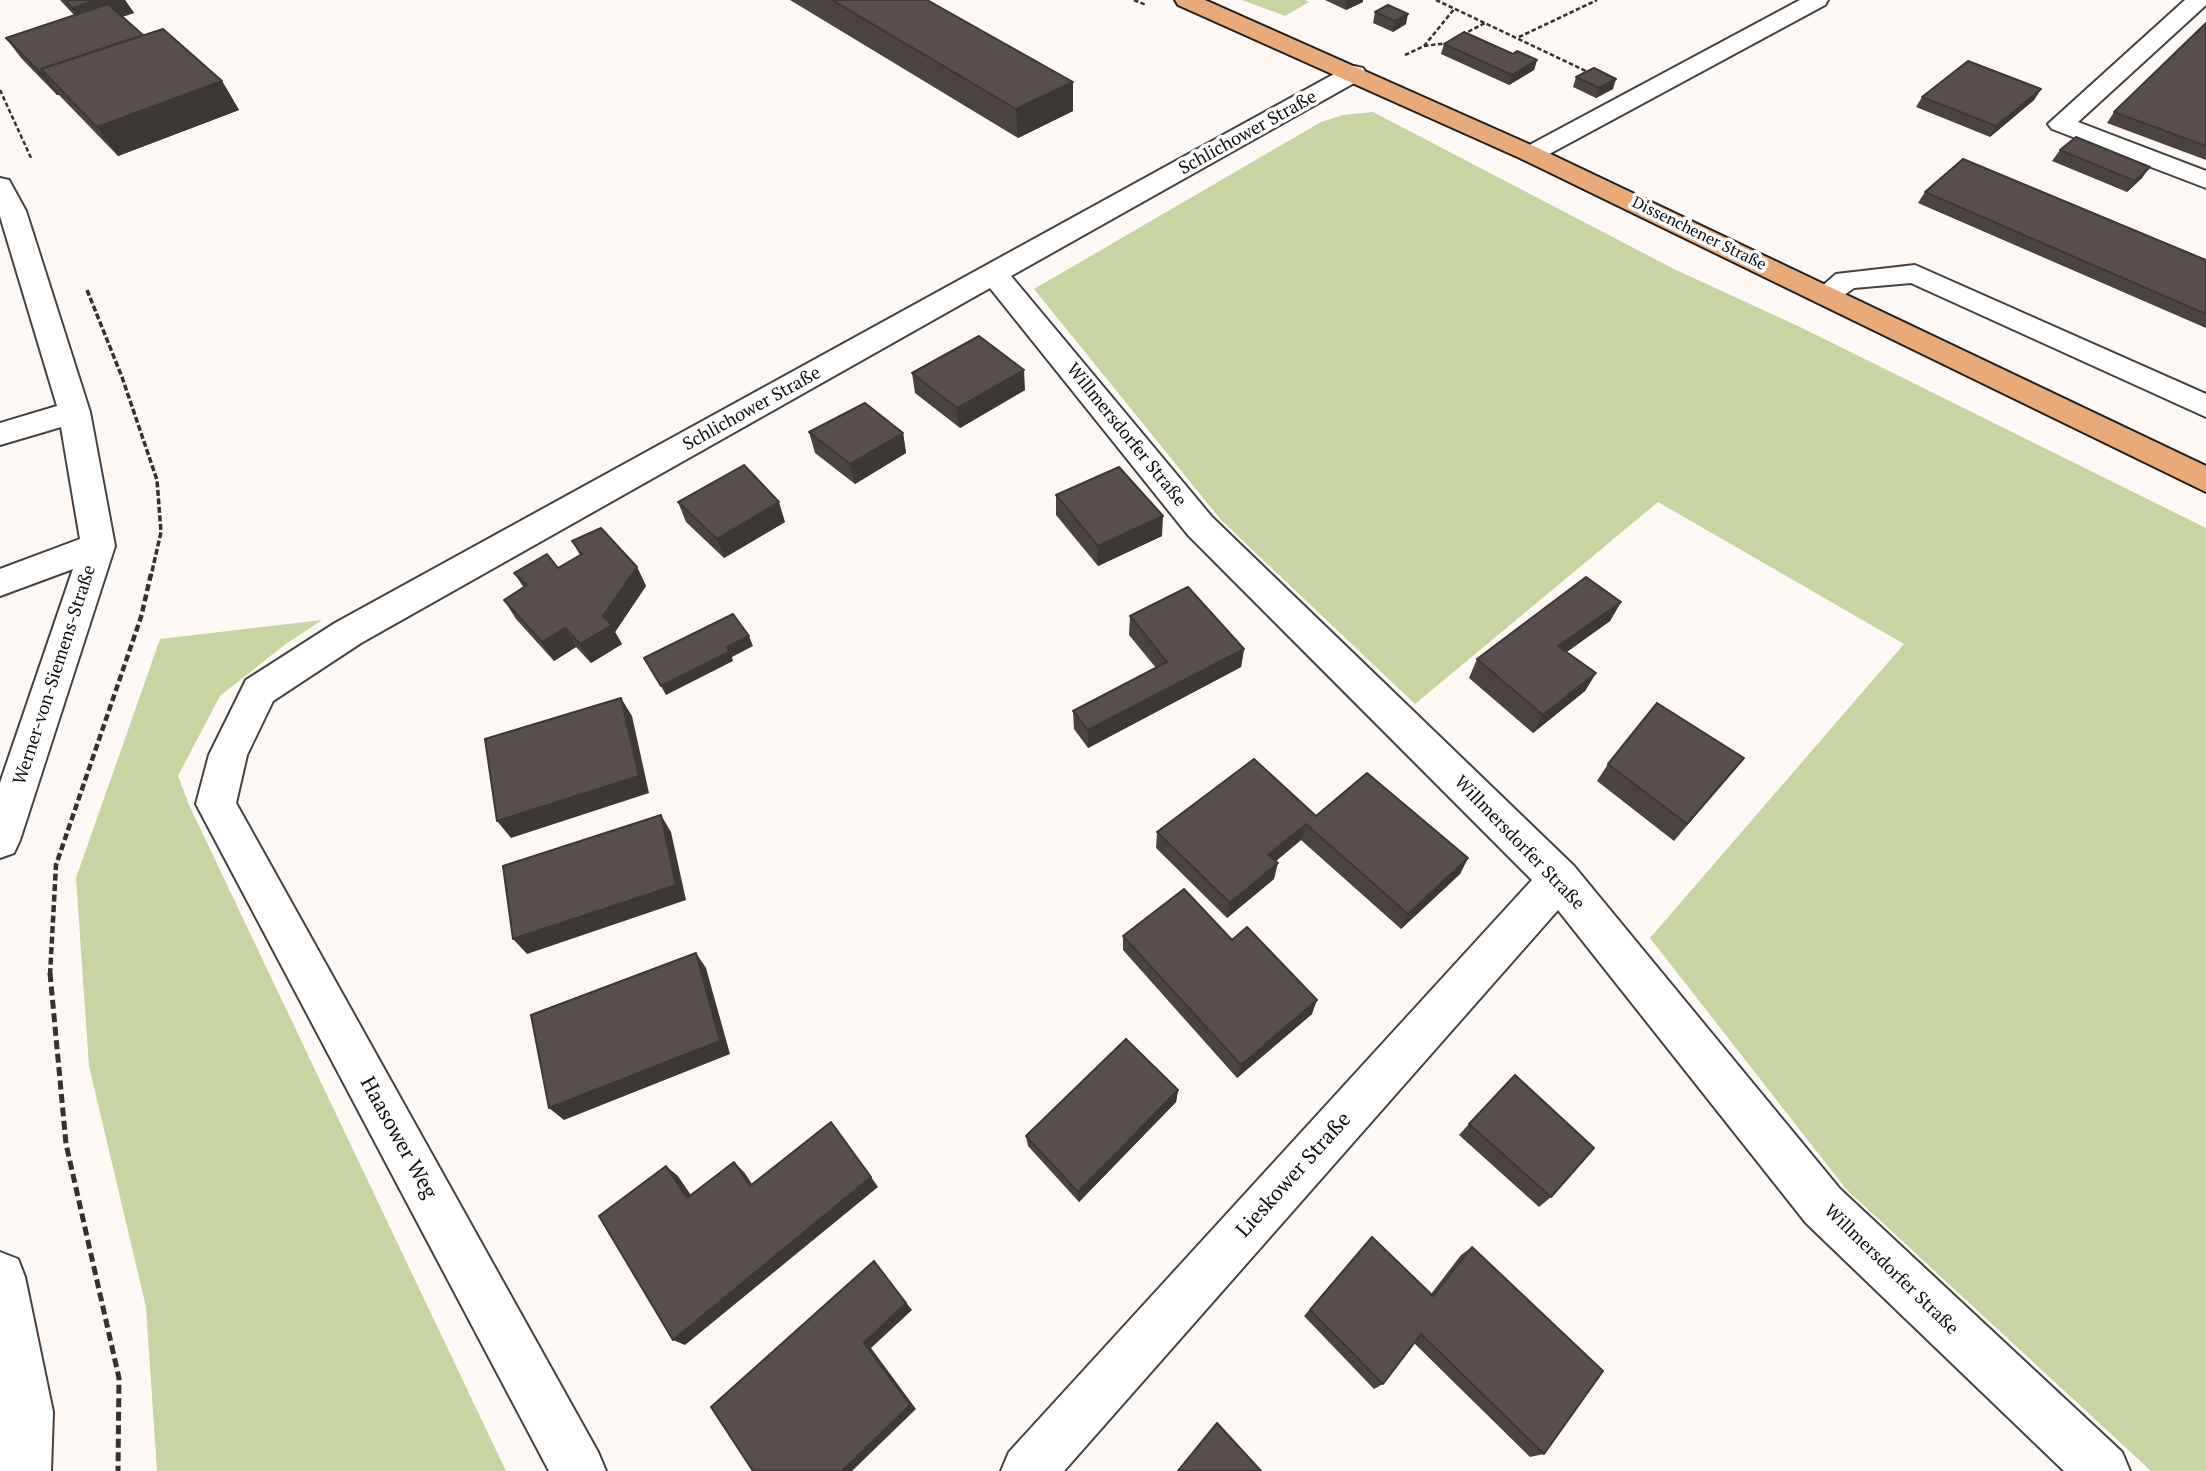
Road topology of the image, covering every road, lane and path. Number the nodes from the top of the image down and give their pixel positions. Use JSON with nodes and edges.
{"nodes":[{"id":1,"x":1186,"y":0,"type":"edge"},
{"id":2,"x":1436,"y":0,"type":"edge"},
{"id":3,"x":1597,"y":0,"type":"edge"},
{"id":4,"x":1817,"y":0,"type":"edge"},
{"id":5,"x":2198,"y":0,"type":"edge"},
{"id":6,"x":1454,"y":8,"type":"junction"},
{"id":7,"x":1486,"y":22,"type":"junction"},
{"id":8,"x":1518,"y":37,"type":"junction"},
{"id":9,"x":1423,"y":46,"type":"junction"},
{"id":10,"x":1399,"y":59,"type":"dead end"},
{"id":11,"x":1354,"y":73,"type":"junction"},
{"id":12,"x":0,"y":90,"type":"edge"},
{"id":13,"x":1638,"y":97,"type":"junction"},
{"id":14,"x":1531,"y":154,"type":"junction"},
{"id":15,"x":35,"y":166,"type":"dead end"},
{"id":16,"x":2206,"y":180,"type":"edge"},
{"id":17,"x":0,"y":186,"type":"edge"},
{"id":18,"x":993,"y":274,"type":"junction"},
{"id":19,"x":85,"y":284,"type":"dead end"},
{"id":20,"x":1826,"y":295,"type":"junction"},
{"id":21,"x":2206,"y":406,"type":"edge"},
{"id":22,"x":74,"y":412,"type":"junction"},
{"id":23,"x":0,"y":434,"type":"edge"},
{"id":24,"x":2206,"y":480,"type":"edge"},
{"id":25,"x":98,"y":547,"type":"junction"},
{"id":26,"x":0,"y":583,"type":"edge"},
{"id":27,"x":216,"y":804,"type":"joint"},
{"id":28,"x":0,"y":840,"type":"edge"},
{"id":29,"x":1559,"y":879,"type":"junction"},
{"id":30,"x":0,"y":1277,"type":"edge"},
{"id":31,"x":24,"y":1471,"type":"edge"},
{"id":32,"x":118,"y":1471,"type":"edge"},
{"id":33,"x":579,"y":1471,"type":"edge"},
{"id":34,"x":1028,"y":1471,"type":"edge"},
{"id":35,"x":2103,"y":1471,"type":"edge"}],
"edges":[{"from":1,"to":11,"type":"main road","name":"Dissenchener Straße"},
{"from":2,"to":6,"type":"path"},
{"from":3,"to":8,"type":"path"},
{"from":4,"to":13,"type":"street"},
{"from":5,"to":16,"type":"street"},
{"from":6,"to":7,"type":"path"},
{"from":6,"to":9,"type":"path"},
{"from":7,"to":8,"type":"path"},
{"from":7,"to":9,"type":"path"},
{"from":8,"to":13,"type":"path"},
{"from":9,"to":10,"type":"path"},
{"from":11,"to":14,"type":"main road","name":"Dissenchener Straße"},
{"from":11,"to":18,"type":"street","name":"Schlichower Straße"},
{"from":12,"to":15,"type":"path"},
{"from":13,"to":14,"type":"street"},
{"from":14,"to":20,"type":"main road","name":"Dissenchener Straße"},
{"from":17,"to":22,"type":"street","name":"Werner-von-Siemens-Straße"},
{"from":18,"to":27,"type":"street","name":"Schlichower Straße"},
{"from":18,"to":29,"type":"street","name":"Willmersdorfer Straße"},
{"from":19,"to":32,"type":"path"},
{"from":20,"to":21,"type":"street"},
{"from":20,"to":24,"type":"main road","name":"Dissenchener Straße"},
{"from":22,"to":23,"type":"street"},
{"from":22,"to":25,"type":"street","name":"Werner-von-Siemens-Straße"},
{"from":25,"to":26,"type":"street"},
{"from":25,"to":28,"type":"street","name":"Werner-von-Siemens-Straße"},
{"from":27,"to":33,"type":"street","name":"Haasower Weg"},
{"from":29,"to":34,"type":"street","name":"Lieskower Straße"},
{"from":29,"to":35,"type":"street","name":"Willmersdorfer Straße"},
{"from":30,"to":31,"type":"street"}]}
